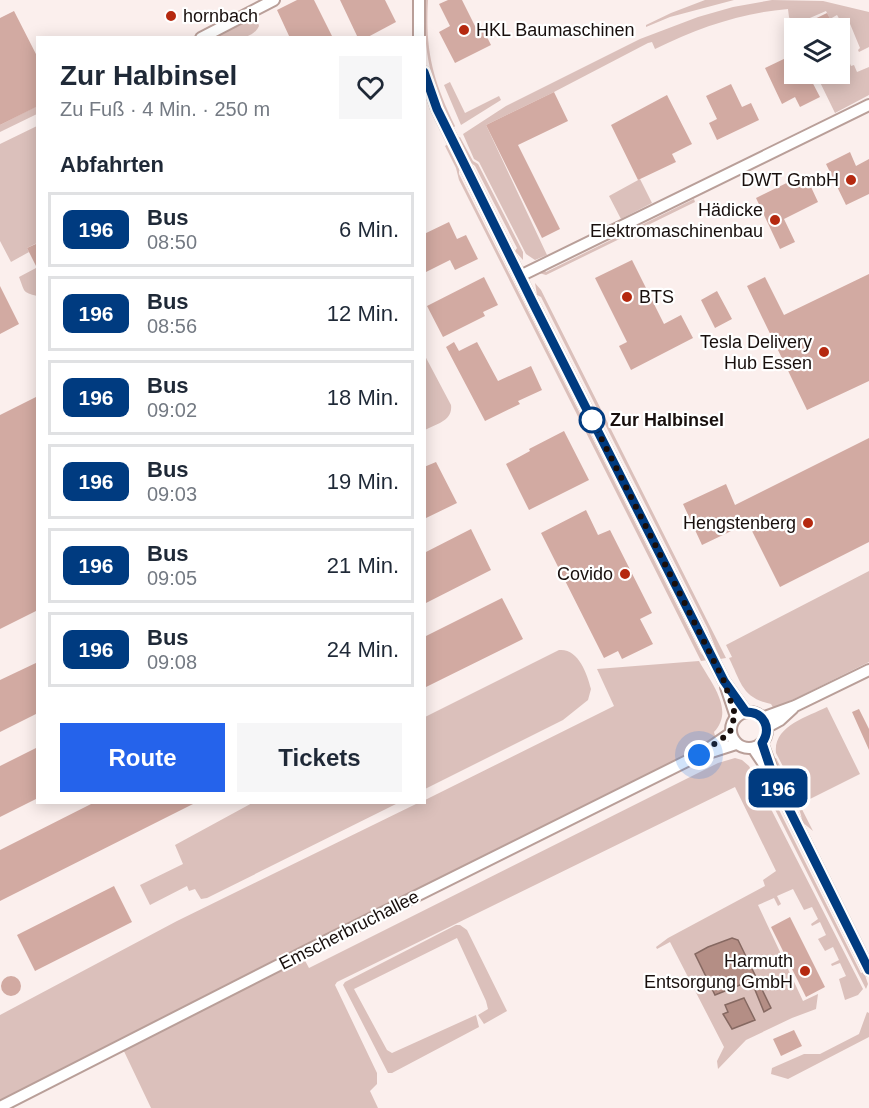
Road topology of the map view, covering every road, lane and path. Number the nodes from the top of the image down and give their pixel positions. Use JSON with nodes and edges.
{"nodes":[{"id":1,"x":274,"y":0,"type":"edge"},
{"id":2,"x":419,"y":0,"type":"edge"},
{"id":3,"x":205,"y":36,"type":"edge"},
{"id":4,"x":419,"y":36,"type":"edge"},
{"id":5,"x":426,"y":78,"type":"edge"},
{"id":6,"x":869,"y":105,"type":"edge"},
{"id":7,"x":520,"y":276,"type":"junction"},
{"id":8,"x":869,"y":670,"type":"edge"},
{"id":9,"x":741,"y":715,"type":"junction"},
{"id":10,"x":765,"y":722,"type":"junction"},
{"id":11,"x":730,"y":733,"type":"junction"},
{"id":12,"x":736,"y":744,"type":"junction"},
{"id":13,"x":758,"y":746,"type":"junction"},
{"id":14,"x":699,"y":755,"type":"junction"},
{"id":15,"x":869,"y":970,"type":"edge"},
{"id":16,"x":0,"y":1107,"type":"edge"}],
"edges":[{"from":1,"to":3,"type":"street"},
{"from":2,"to":4,"type":"street"},
{"from":5,"to":7,"type":"street"},
{"from":6,"to":7,"type":"street"},
{"from":7,"to":9,"type":"street"},
{"from":8,"to":10,"type":"street"},
{"from":9,"to":10,"type":"street"},
{"from":9,"to":11,"type":"street"},
{"from":10,"to":13,"type":"street"},
{"from":11,"to":12,"type":"street"},
{"from":11,"to":14,"type":"street","name":"Emscherbruchallee"},
{"from":12,"to":13,"type":"street"},
{"from":12,"to":14,"type":"street","name":"Emscherbruchallee"},
{"from":13,"to":15,"type":"street"},
{"from":14,"to":16,"type":"street","name":"Emscherbruchallee"}]}
